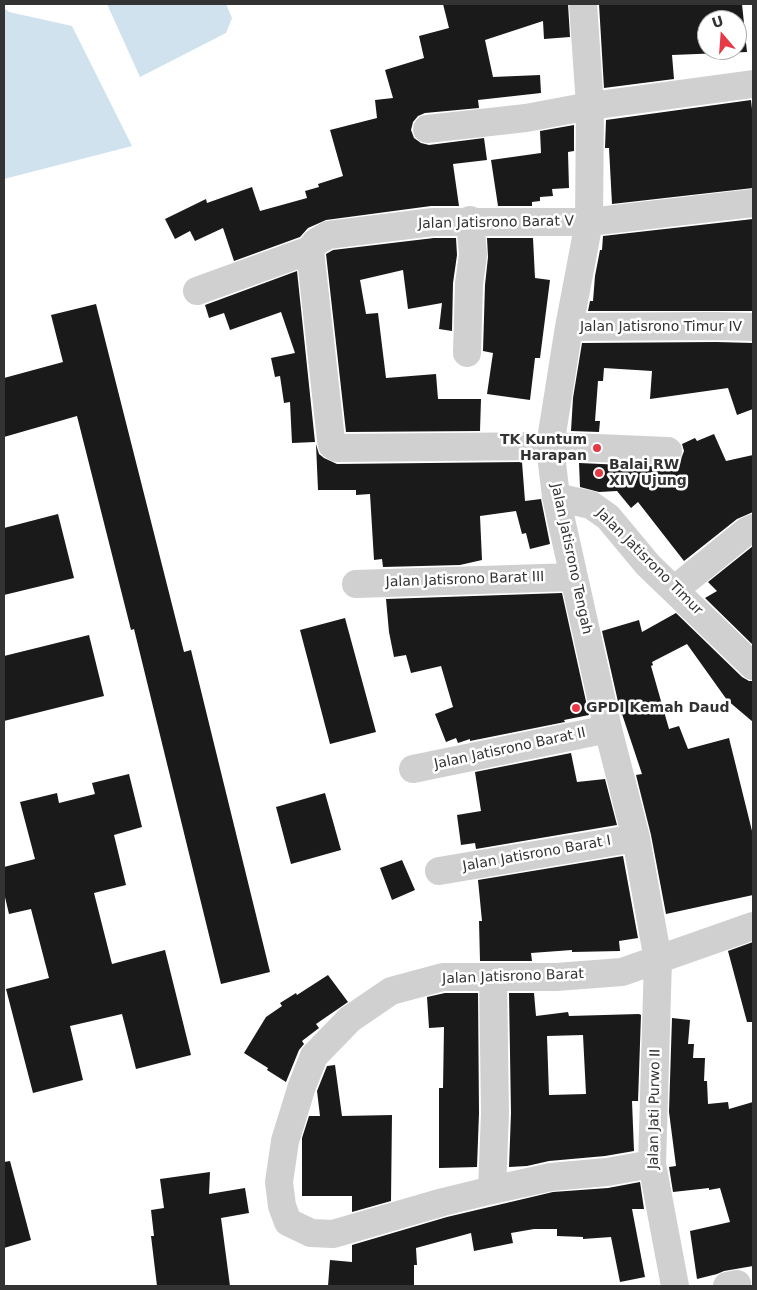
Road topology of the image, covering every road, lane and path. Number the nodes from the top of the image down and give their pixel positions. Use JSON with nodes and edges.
{"nodes":[{"id":1,"x":583,"y":4,"type":"edge"},
{"id":2,"x":753,"y":84,"type":"edge"},
{"id":3,"x":590,"y":106,"type":"junction"},
{"id":4,"x":427,"y":129,"type":"dead end"},
{"id":5,"x":753,"y":203,"type":"edge"},
{"id":6,"x":470,"y":220,"type":"junction"},
{"id":7,"x":589,"y":222,"type":"junction"},
{"id":8,"x":313,"y":246,"type":"junction"},
{"id":9,"x":197,"y":291,"type":"dead end"},
{"id":10,"x":568,"y":327,"type":"junction"},
{"id":11,"x":753,"y":327,"type":"edge"},
{"id":12,"x":467,"y":353,"type":"dead end"},
{"id":13,"x":550,"y":446,"type":"junction"},
{"id":14,"x":668,"y":451,"type":"dead end"},
{"id":15,"x":556,"y":497,"type":"junction"},
{"id":16,"x":753,"y":528,"type":"edge"},
{"id":17,"x":573,"y":577,"type":"junction"},
{"id":18,"x":356,"y":584,"type":"dead end"},
{"id":19,"x":674,"y":590,"type":"junction"},
{"id":20,"x":753,"y":666,"type":"edge"},
{"id":21,"x":608,"y":728,"type":"junction"},
{"id":22,"x":413,"y":769,"type":"dead end"},
{"id":23,"x":636,"y":838,"type":"junction"},
{"id":24,"x":438,"y":871,"type":"dead end"},
{"id":25,"x":753,"y":926,"type":"edge"},
{"id":26,"x":658,"y":960,"type":"junction"},
{"id":27,"x":493,"y":977,"type":"junction"},
{"id":28,"x":652,"y":1164,"type":"junction"},
{"id":29,"x":492,"y":1190,"type":"junction"},
{"id":30,"x":675,"y":1286,"type":"edge"}],
"edges":[{"from":1,"to":3,"type":"street","name":"Jalan Jatisrono Tengah"},
{"from":2,"to":3,"type":"street"},
{"from":3,"to":4,"type":"street"},
{"from":3,"to":7,"type":"street","name":"Jalan Jatisrono Tengah"},
{"from":5,"to":7,"type":"street","name":"Jalan Jatisrono Barat V"},
{"from":6,"to":7,"type":"street","name":"Jalan Jatisrono Barat V"},
{"from":6,"to":8,"type":"street","name":"Jalan Jatisrono Barat V"},
{"from":6,"to":12,"type":"street"},
{"from":7,"to":10,"type":"street","name":"Jalan Jatisrono Tengah"},
{"from":8,"to":9,"type":"street","name":"Jalan Jatisrono Barat V"},
{"from":8,"to":13,"type":"street"},
{"from":10,"to":11,"type":"street","name":"Jalan Jatisrono Timur IV"},
{"from":10,"to":13,"type":"street","name":"Jalan Jatisrono Tengah"},
{"from":13,"to":14,"type":"street"},
{"from":13,"to":15,"type":"street","name":"Jalan Jatisrono Tengah"},
{"from":15,"to":17,"type":"street","name":"Jalan Jatisrono Tengah"},
{"from":15,"to":19,"type":"street","name":"Jalan Jatisrono Timur"},
{"from":16,"to":19,"type":"street"},
{"from":17,"to":18,"type":"street","name":"Jalan Jatisrono Barat III"},
{"from":17,"to":21,"type":"street","name":"Jalan Jatisrono Tengah"},
{"from":19,"to":20,"type":"street","name":"Jalan Jatisrono Timur"},
{"from":21,"to":22,"type":"street","name":"Jalan Jatisrono Barat II"},
{"from":21,"to":23,"type":"street","name":"Jalan Jatisrono Tengah"},
{"from":23,"to":24,"type":"street","name":"Jalan Jatisrono Barat I"},
{"from":23,"to":26,"type":"street","name":"Jalan Jatisrono Tengah"},
{"from":25,"to":26,"type":"street","name":"Jalan Jatisrono Barat"},
{"from":26,"to":27,"type":"street","name":"Jalan Jatisrono Barat"},
{"from":26,"to":28,"type":"street","name":"Jalan Jati Purwo II"},
{"from":27,"to":29,"type":"street"},
{"from":27,"to":29,"type":"street","name":"Jalan Jatisrono Barat"},
{"from":28,"to":29,"type":"street"},
{"from":28,"to":30,"type":"street","name":"Jalan Jati Purwo II"}]}
